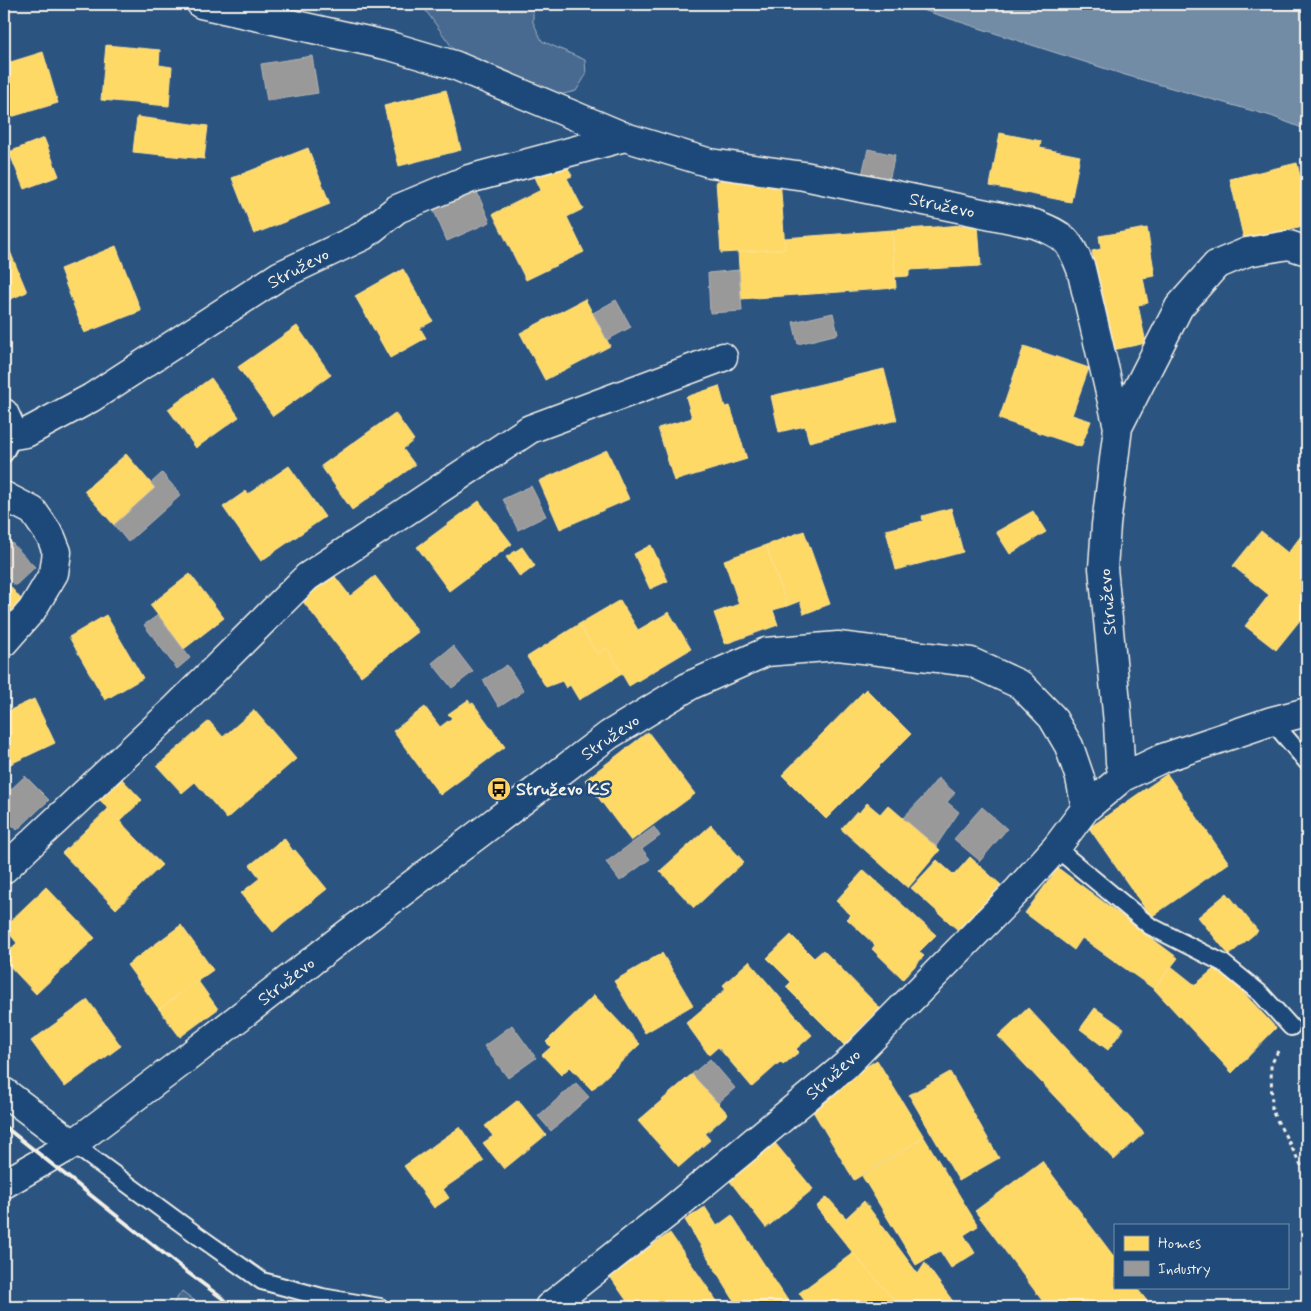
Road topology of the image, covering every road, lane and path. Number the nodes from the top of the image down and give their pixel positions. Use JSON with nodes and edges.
{"nodes":[{"id":1,"x":201,"y":4,"type":"edge"},
{"id":2,"x":625,"y":136,"type":"junction"},
{"id":3,"x":1307,"y":251,"type":"edge"},
{"id":4,"x":723,"y":357,"type":"dead end"},
{"id":5,"x":1118,"y":427,"type":"junction"},
{"id":6,"x":7,"y":434,"type":"edge"},
{"id":7,"x":4,"y":496,"type":"edge"},
{"id":8,"x":4,"y":642,"type":"edge"},
{"id":9,"x":1307,"y":712,"type":"edge"},
{"id":10,"x":1272,"y":721,"type":"junction"},
{"id":11,"x":1307,"y":762,"type":"edge"},
{"id":12,"x":1123,"y":777,"type":"junction"},
{"id":13,"x":1086,"y":808,"type":"junction"},
{"id":14,"x":1056,"y":848,"type":"junction"},
{"id":15,"x":4,"y":869,"type":"edge"},
{"id":16,"x":1291,"y":1027,"type":"joint"},
{"id":17,"x":4,"y":1092,"type":"edge"},
{"id":18,"x":73,"y":1144,"type":"junction"},
{"id":19,"x":1307,"y":1174,"type":"edge"},
{"id":20,"x":4,"y":1184,"type":"edge"},
{"id":21,"x":380,"y":1307,"type":"edge"},
{"id":22,"x":549,"y":1307,"type":"edge"}],
"edges":[{"from":1,"to":2,"type":"street","name":"Struževo"},
{"from":2,"to":5,"type":"street","name":"Struževo"},
{"from":2,"to":6,"type":"street","name":"Struževo"},
{"from":3,"to":5,"type":"street","name":"Struževo"},
{"from":4,"to":15,"type":"street"},
{"from":5,"to":12,"type":"street","name":"Struževo"},
{"from":7,"to":8,"type":"street"},
{"from":9,"to":10,"type":"street","name":"Struževo"},
{"from":10,"to":11,"type":"lane"},
{"from":10,"to":12,"type":"street","name":"Struževo"},
{"from":12,"to":13,"type":"street","name":"Struževo"},
{"from":13,"to":14,"type":"street","name":"Struževo"},
{"from":13,"to":18,"type":"street","name":"Struževo"},
{"from":14,"to":16,"type":"lane"},
{"from":14,"to":22,"type":"street","name":"Struževo"},
{"from":16,"to":19,"type":"path"},
{"from":17,"to":18,"type":"street"},
{"from":18,"to":20,"type":"street","name":"Struževo"},
{"from":18,"to":21,"type":"lane"}]}
